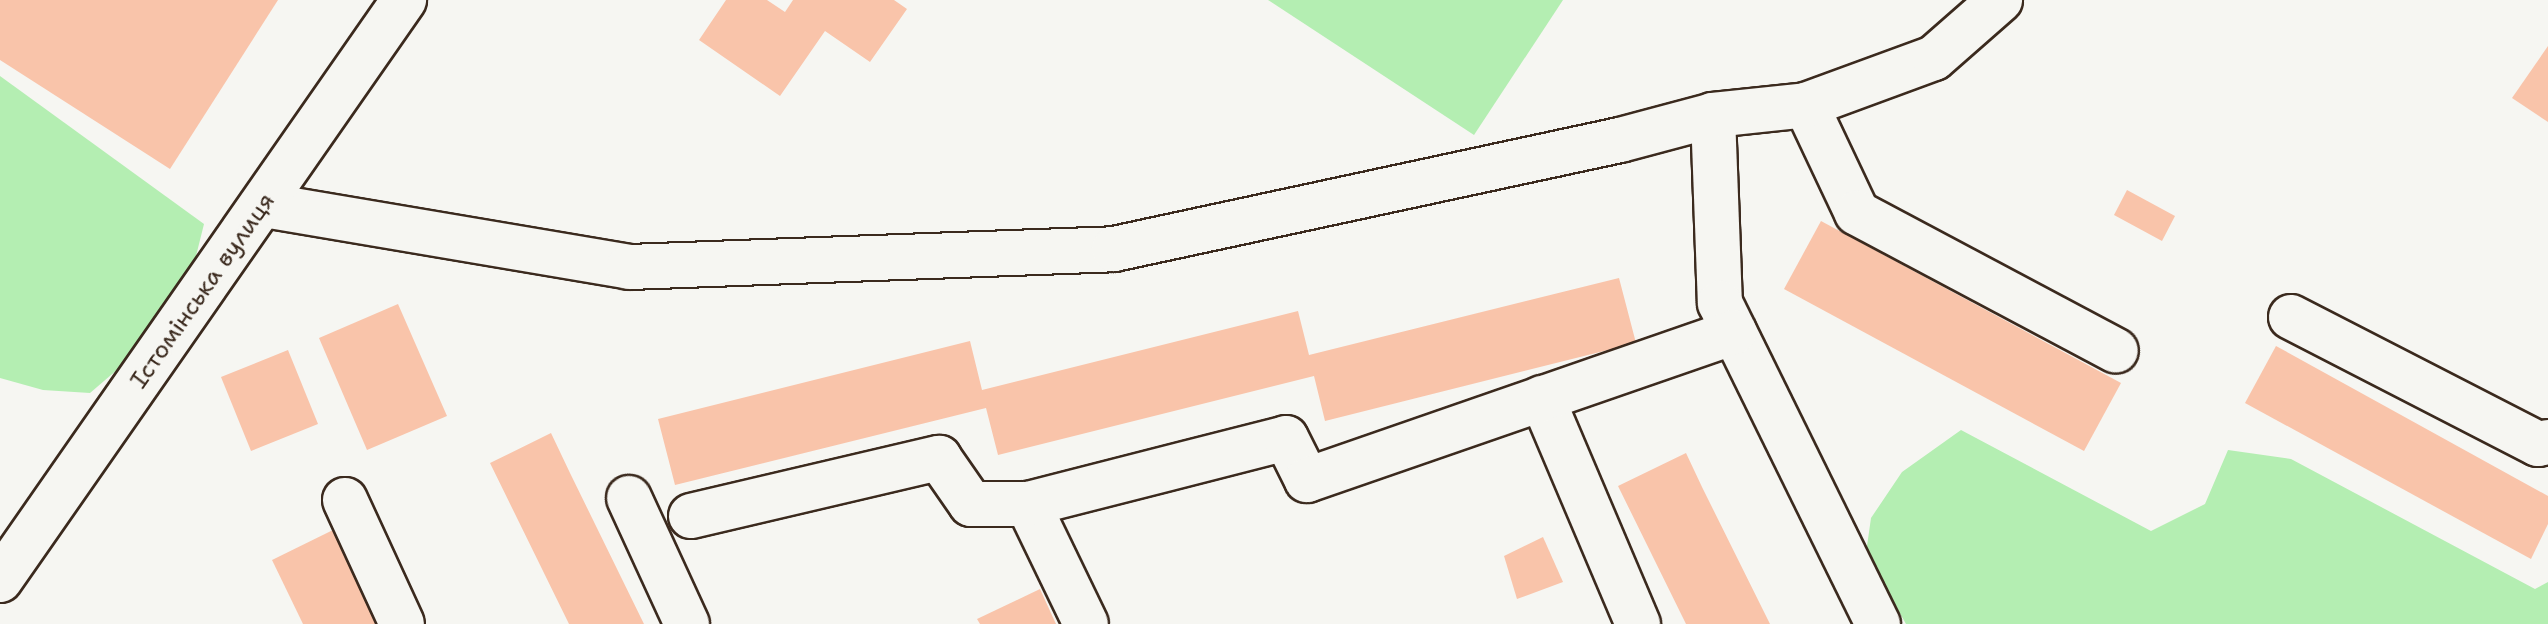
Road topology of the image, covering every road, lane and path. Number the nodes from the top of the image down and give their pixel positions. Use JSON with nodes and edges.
{"nodes":[{"id":1,"x":404,"y":0,"type":"edge"},
{"id":2,"x":2000,"y":0,"type":"edge"},
{"id":3,"x":1806,"y":105,"type":"junction"},
{"id":4,"x":1713,"y":115,"type":"junction"},
{"id":5,"x":264,"y":205,"type":"junction"},
{"id":6,"x":2291,"y":317,"type":"dead end"},
{"id":7,"x":1734,"y":332,"type":"junction"},
{"id":8,"x":2116,"y":351,"type":"dead end"},
{"id":9,"x":1542,"y":398,"type":"junction"},
{"id":10,"x":2548,"y":442,"type":"edge"},
{"id":11,"x":629,"y":498,"type":"dead end"},
{"id":12,"x":345,"y":500,"type":"dead end"},
{"id":13,"x":1028,"y":504,"type":"junction"},
{"id":14,"x":691,"y":516,"type":"dead end"},
{"id":15,"x":0,"y":580,"type":"edge"},
{"id":16,"x":402,"y":624,"type":"edge"},
{"id":17,"x":687,"y":624,"type":"edge"},
{"id":18,"x":1086,"y":624,"type":"edge"},
{"id":19,"x":1638,"y":624,"type":"edge"},
{"id":20,"x":1878,"y":624,"type":"edge"}],
"edges":[{"from":1,"to":5,"type":"street","name":"Істомінська вулиця"},
{"from":2,"to":3,"type":"street"},
{"from":3,"to":4,"type":"street"},
{"from":3,"to":8,"type":"street"},
{"from":4,"to":5,"type":"street"},
{"from":4,"to":7,"type":"street"},
{"from":5,"to":15,"type":"street","name":"Істомінська вулиця"},
{"from":6,"to":10,"type":"street"},
{"from":7,"to":9,"type":"street"},
{"from":7,"to":20,"type":"street"},
{"from":9,"to":13,"type":"street"},
{"from":9,"to":19,"type":"street"},
{"from":11,"to":17,"type":"street"},
{"from":12,"to":16,"type":"street"},
{"from":13,"to":14,"type":"street"},
{"from":13,"to":18,"type":"street"}]}
